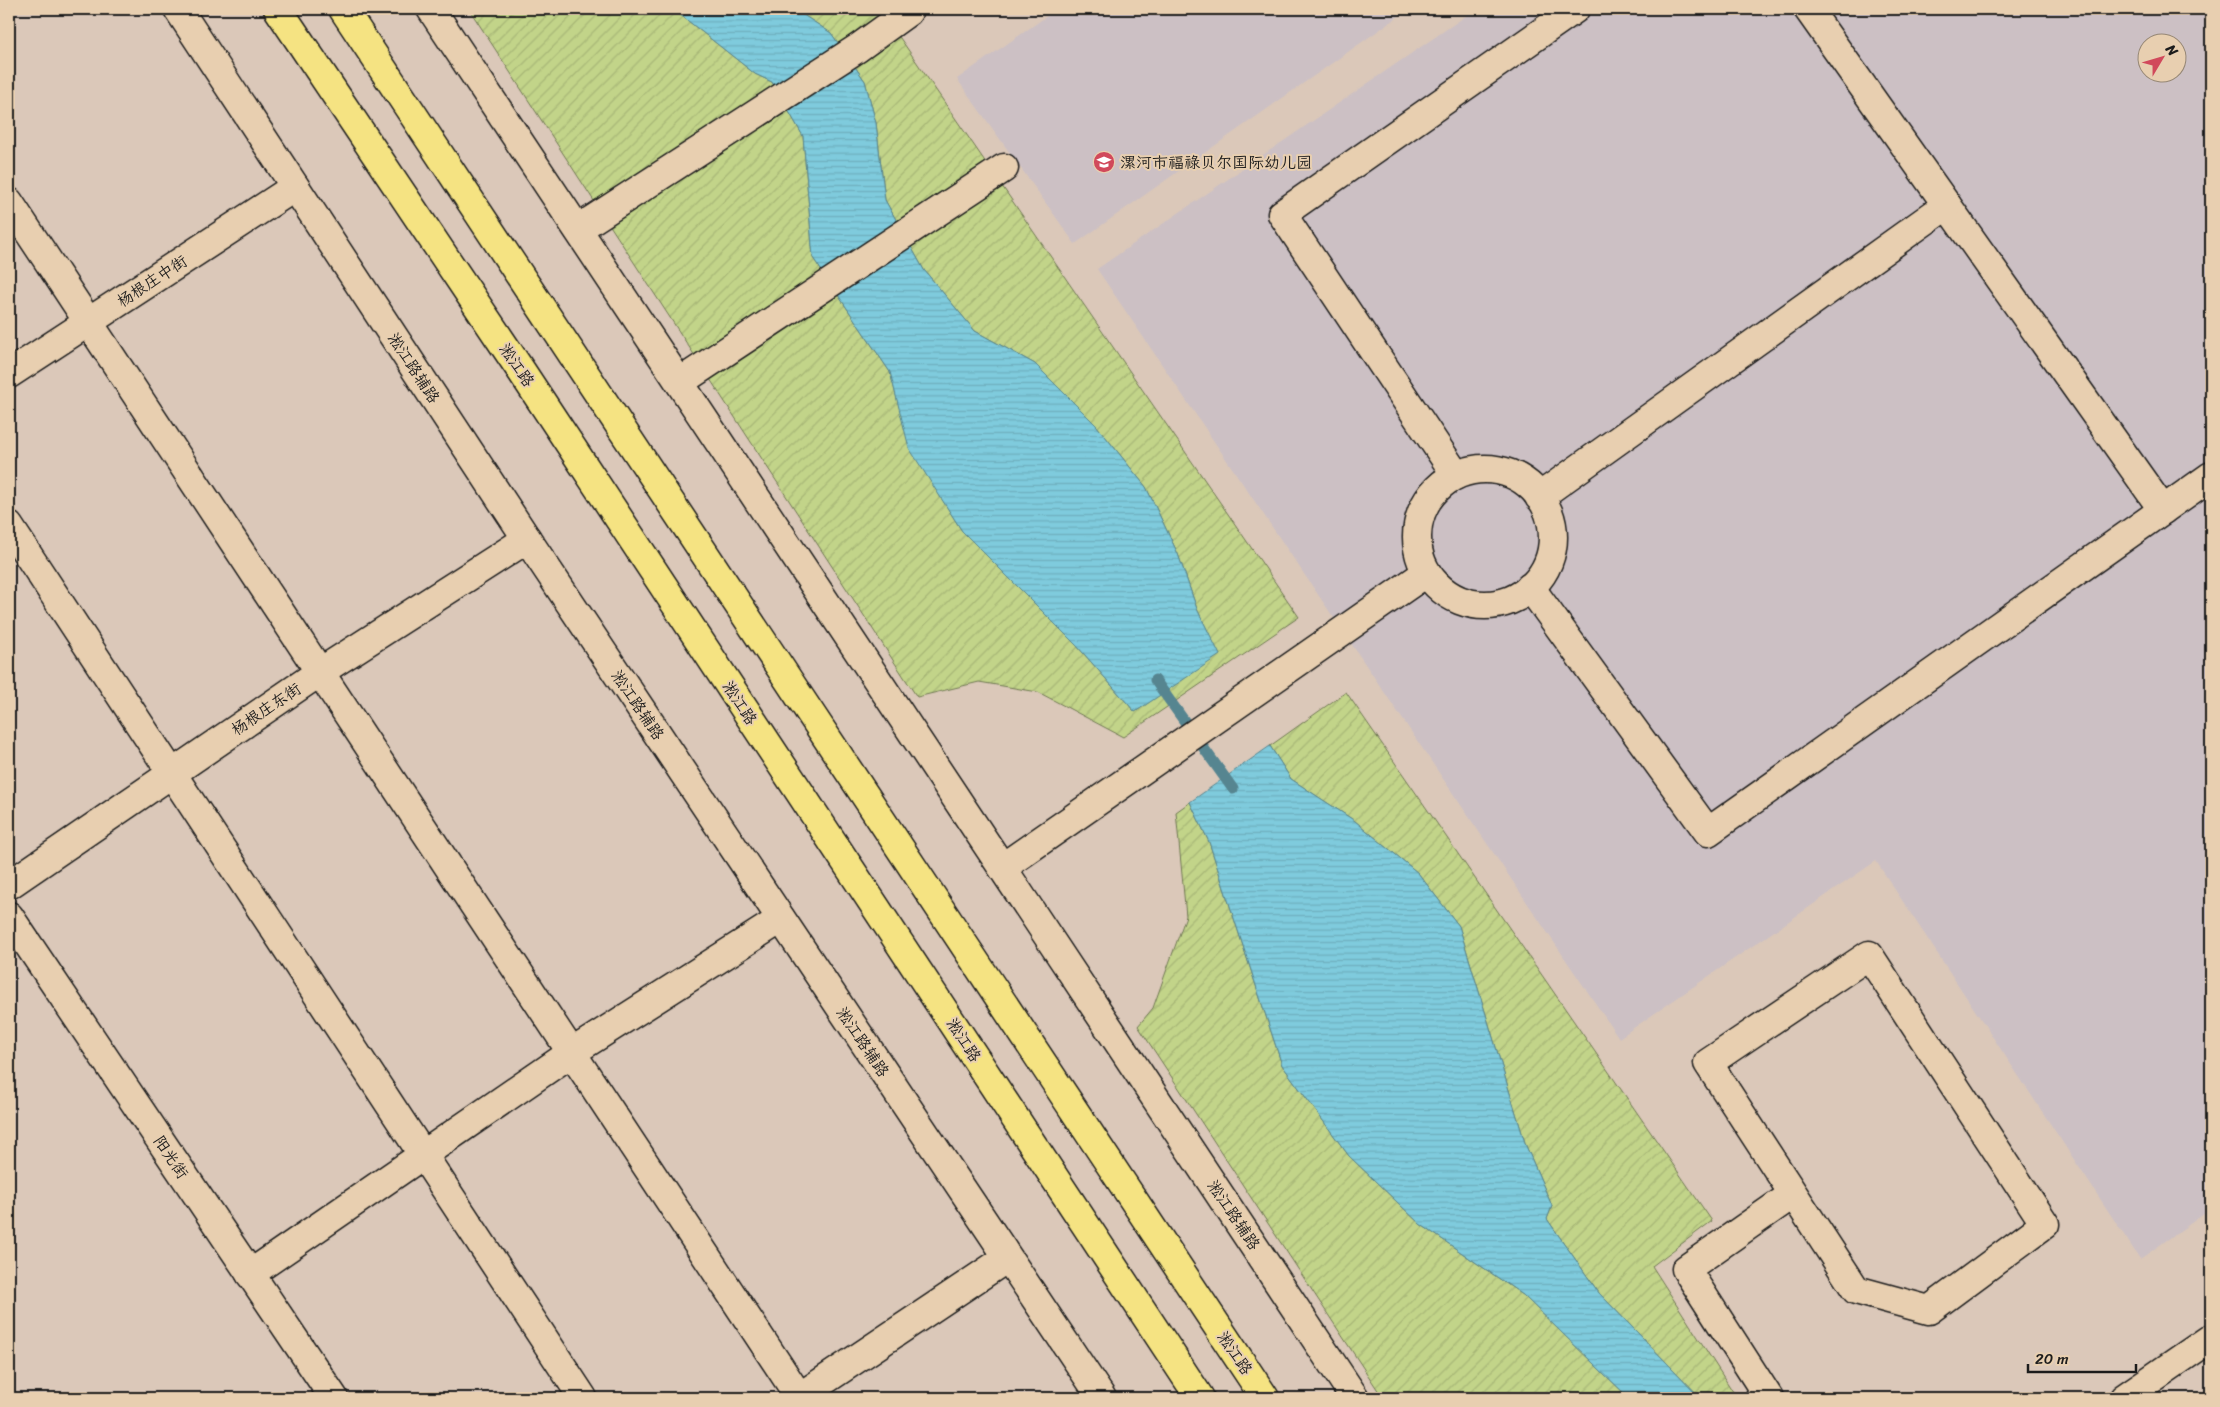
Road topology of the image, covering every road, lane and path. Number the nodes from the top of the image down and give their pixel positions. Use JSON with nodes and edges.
{"nodes":[{"id":1,"x":178,"y":9,"type":"edge"},
{"id":2,"x":278,"y":9,"type":"edge"},
{"id":3,"x":343,"y":9,"type":"edge"},
{"id":4,"x":431,"y":9,"type":"edge"},
{"id":5,"x":906,"y":9,"type":"edge"},
{"id":6,"x":1575,"y":9,"type":"edge"},
{"id":7,"x":1808,"y":9,"type":"edge"},
{"id":8,"x":1004,"y":168,"type":"dead end"},
{"id":9,"x":295,"y":188,"type":"junction"},
{"id":10,"x":9,"y":202,"type":"edge"},
{"id":11,"x":1946,"y":205,"type":"junction"},
{"id":12,"x":578,"y":229,"type":"junction"},
{"id":13,"x":88,"y":322,"type":"junction"},
{"id":14,"x":9,"y":374,"type":"edge"},
{"id":15,"x":680,"y":382,"type":"junction"},
{"id":16,"x":1456,"y":475,"type":"junction"},
{"id":17,"x":2211,"y":476,"type":"edge"},
{"id":18,"x":1539,"y":496,"type":"junction"},
{"id":19,"x":2163,"y":510,"type":"junction"},
{"id":20,"x":9,"y":526,"type":"edge"},
{"id":21,"x":526,"y":539,"type":"junction"},
{"id":22,"x":1426,"y":573,"type":"junction"},
{"id":23,"x":1530,"y":587,"type":"junction"},
{"id":24,"x":320,"y":672,"type":"junction"},
{"id":25,"x":172,"y":774,"type":"junction"},
{"id":26,"x":1003,"y":867,"type":"junction"},
{"id":27,"x":9,"y":885,"type":"edge"},
{"id":28,"x":9,"y":916,"type":"edge"},
{"id":29,"x":781,"y":920,"type":"junction"},
{"id":30,"x":572,"y":1053,"type":"junction"},
{"id":31,"x":423,"y":1155,"type":"junction"},
{"id":32,"x":1792,"y":1195,"type":"junction"},
{"id":33,"x":1007,"y":1258,"type":"junction"},
{"id":34,"x":250,"y":1274,"type":"junction"},
{"id":35,"x":2211,"y":1338,"type":"edge"},
{"id":36,"x":334,"y":1398,"type":"edge"},
{"id":37,"x":583,"y":1398,"type":"edge"},
{"id":38,"x":799,"y":1398,"type":"edge"},
{"id":39,"x":1102,"y":1398,"type":"edge"},
{"id":40,"x":1200,"y":1398,"type":"edge"},
{"id":41,"x":1265,"y":1398,"type":"edge"},
{"id":42,"x":1355,"y":1398,"type":"edge"},
{"id":43,"x":1769,"y":1398,"type":"edge"},
{"id":44,"x":2124,"y":1398,"type":"edge"}],
"edges":[{"from":1,"to":9,"type":"street","name":"淞江路辅路"},
{"from":2,"to":40,"type":"main road","name":"淞江路"},
{"from":3,"to":41,"type":"main road","name":"淞江路"},
{"from":4,"to":12,"type":"street","name":"淞江路辅路"},
{"from":5,"to":12,"type":"street"},
{"from":6,"to":16,"type":"street"},
{"from":7,"to":11,"type":"street"},
{"from":8,"to":15,"type":"street"},
{"from":9,"to":13,"type":"street","name":"杨根庄中街"},
{"from":9,"to":21,"type":"street","name":"淞江路辅路"},
{"from":10,"to":13,"type":"street"},
{"from":11,"to":18,"type":"street"},
{"from":11,"to":19,"type":"street"},
{"from":12,"to":15,"type":"street","name":"淞江路辅路"},
{"from":13,"to":14,"type":"street","name":"杨根庄中街"},
{"from":13,"to":24,"type":"street"},
{"from":15,"to":26,"type":"street","name":"淞江路辅路"},
{"from":16,"to":18,"type":"street"},
{"from":16,"to":22,"type":"street"},
{"from":17,"to":19,"type":"street"},
{"from":18,"to":23,"type":"street"},
{"from":19,"to":23,"type":"street"},
{"from":20,"to":25,"type":"street"},
{"from":21,"to":24,"type":"street","name":"杨根庄东街"},
{"from":21,"to":29,"type":"street","name":"淞江路辅路"},
{"from":22,"to":23,"type":"street"},
{"from":22,"to":26,"type":"street"},
{"from":24,"to":25,"type":"street","name":"杨根庄东街"},
{"from":24,"to":30,"type":"street"},
{"from":25,"to":27,"type":"street","name":"杨根庄东街"},
{"from":25,"to":31,"type":"street"},
{"from":26,"to":42,"type":"street","name":"淞江路辅路"},
{"from":28,"to":34,"type":"street","name":"阳光街"},
{"from":29,"to":30,"type":"street"},
{"from":29,"to":33,"type":"street","name":"淞江路辅路"},
{"from":30,"to":31,"type":"street"},
{"from":30,"to":38,"type":"street"},
{"from":31,"to":34,"type":"street"},
{"from":31,"to":37,"type":"street"},
{"from":32,"to":32,"type":"street"},
{"from":32,"to":43,"type":"street"},
{"from":33,"to":38,"type":"street"},
{"from":33,"to":39,"type":"street","name":"淞江路辅路"},
{"from":34,"to":36,"type":"street","name":"阳光街"},
{"from":35,"to":44,"type":"street"}]}
